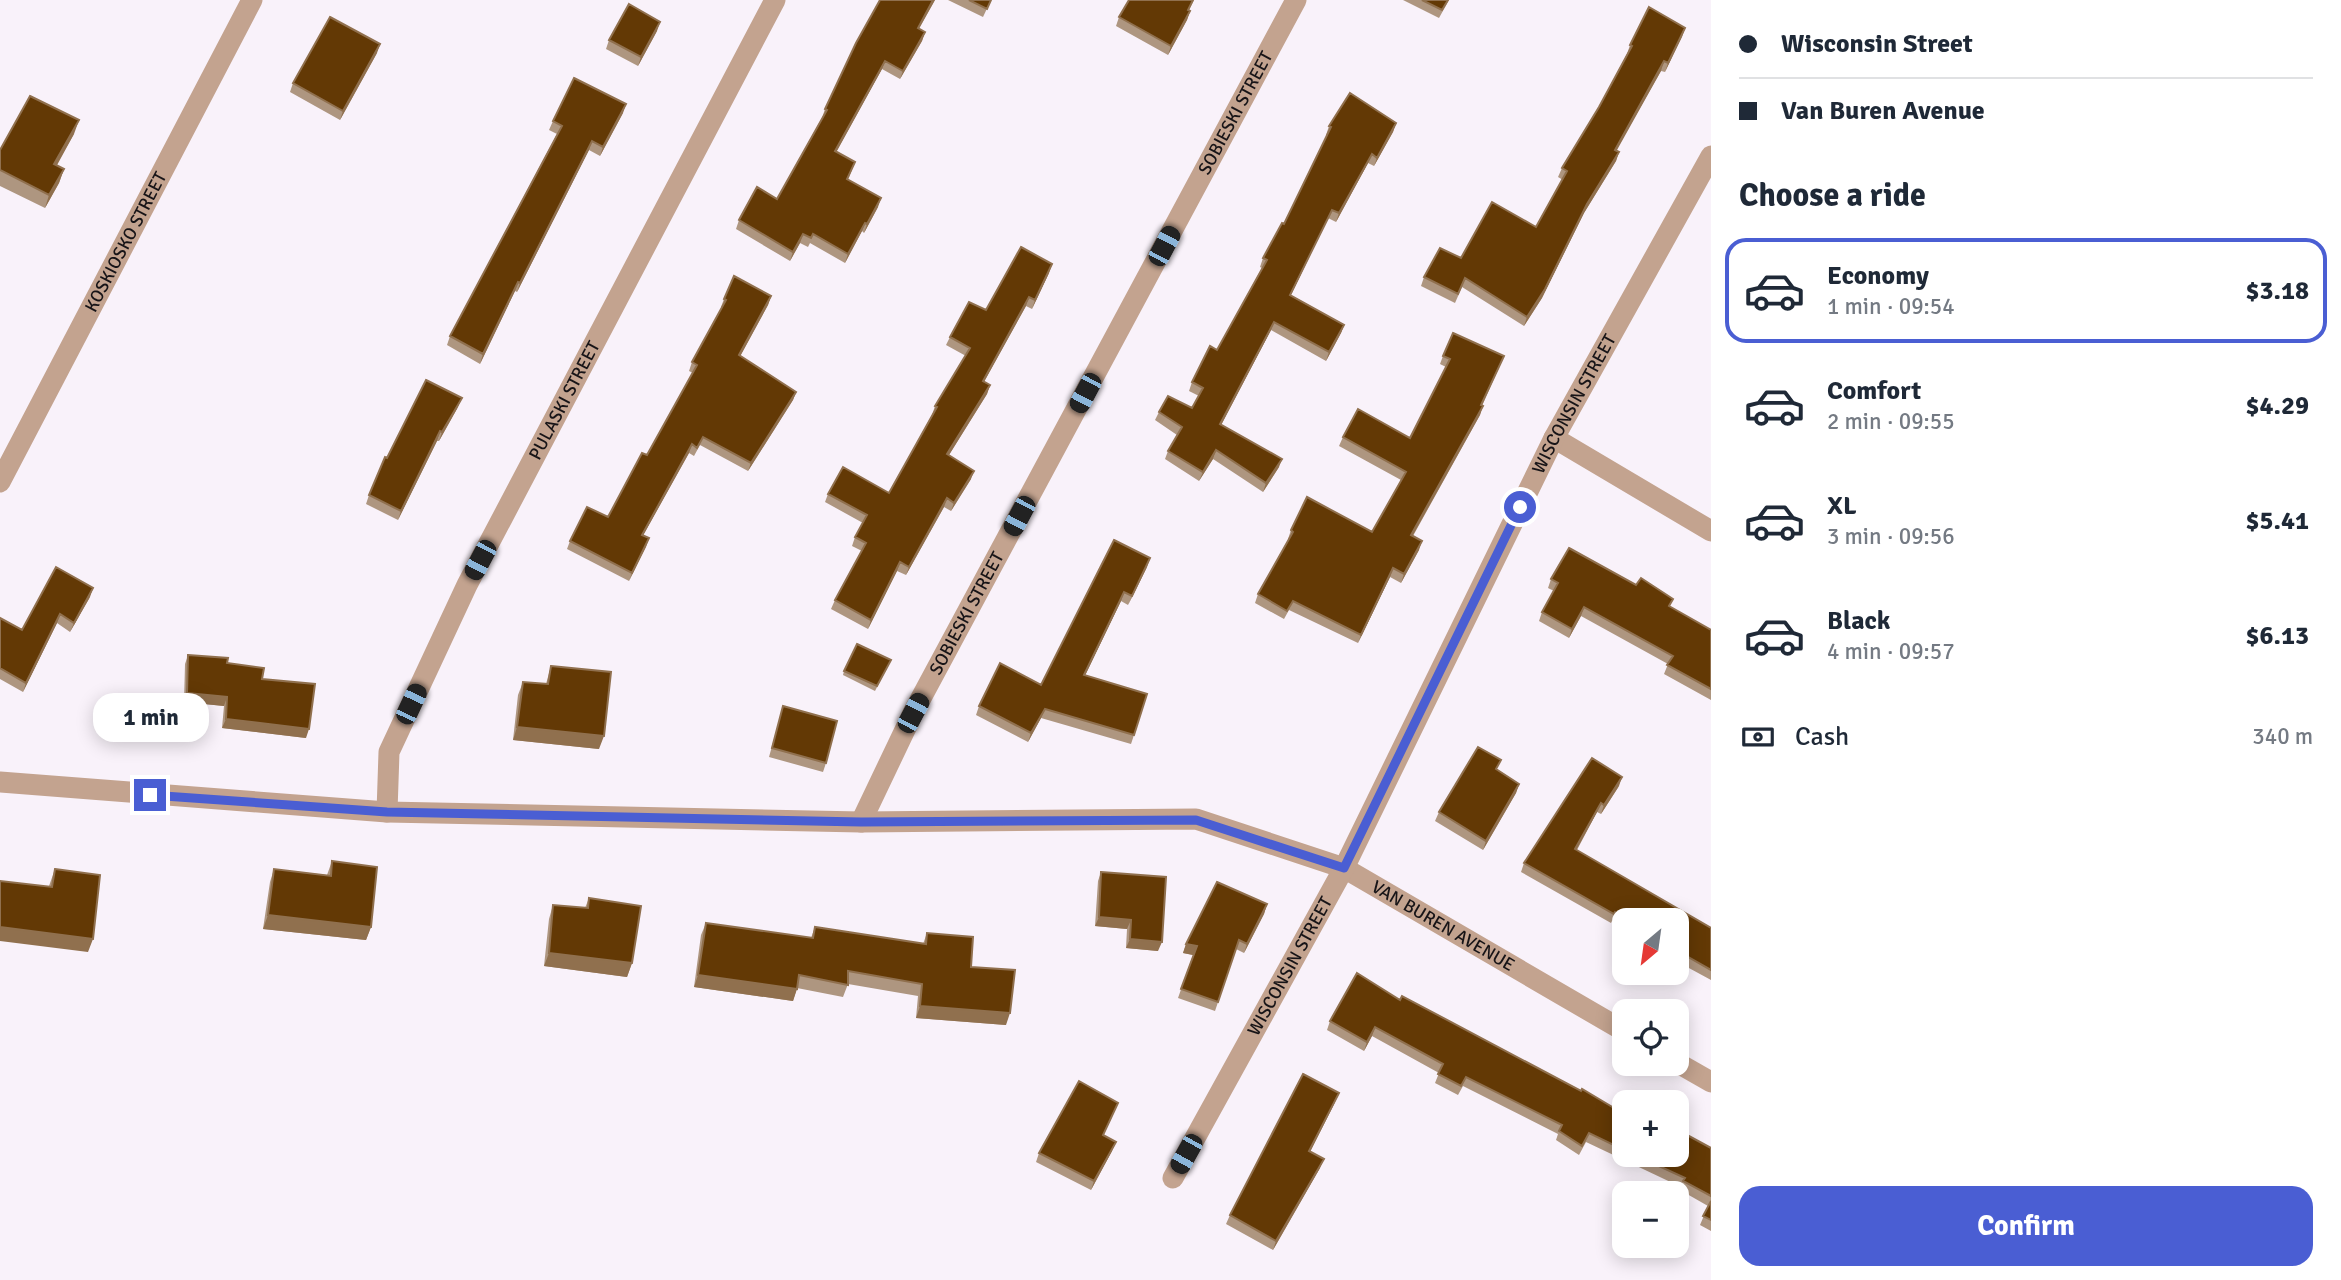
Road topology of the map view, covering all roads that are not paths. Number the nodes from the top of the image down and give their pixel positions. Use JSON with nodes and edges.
{"nodes":[{"id":1,"x":252,"y":0,"type":"edge"},
{"id":2,"x":775,"y":0,"type":"edge"},
{"id":3,"x":1296,"y":0,"type":"edge"},
{"id":4,"x":1711,"y":156,"type":"edge"},
{"id":5,"x":1554,"y":438,"type":"junction"},
{"id":6,"x":0,"y":482,"type":"edge"},
{"id":7,"x":1711,"y":531,"type":"edge"},
{"id":8,"x":0,"y":782,"type":"edge"},
{"id":9,"x":387,"y":812,"type":"junction"},
{"id":10,"x":861,"y":822,"type":"junction"},
{"id":11,"x":1344,"y":868,"type":"junction"},
{"id":12,"x":1612,"y":1024,"type":"edge"},
{"id":13,"x":1689,"y":1069,"type":"edge"},
{"id":14,"x":1711,"y":1082,"type":"edge"},
{"id":15,"x":1173,"y":1178,"type":"dead end"}],
"edges":[{"from":1,"to":6,"type":"street","name":"KOSKIOSKO STREET"},
{"from":2,"to":9,"type":"street","name":"PULASKI STREET"},
{"from":3,"to":10,"type":"street","name":"SOBIESKI STREET"},
{"from":4,"to":5,"type":"street","name":"WISCONSIN STREET"},
{"from":5,"to":7,"type":"street"},
{"from":5,"to":11,"type":"street","name":"WISCONSIN STREET"},
{"from":8,"to":9,"type":"street","name":"VAN BUREN AVENUE"},
{"from":9,"to":10,"type":"street","name":"VAN BUREN AVENUE"},
{"from":10,"to":11,"type":"street","name":"VAN BUREN AVENUE"},
{"from":11,"to":12,"type":"street","name":"VAN BUREN AVENUE"},
{"from":11,"to":15,"type":"street","name":"WISCONSIN STREET"},
{"from":13,"to":14,"type":"street"}]}
